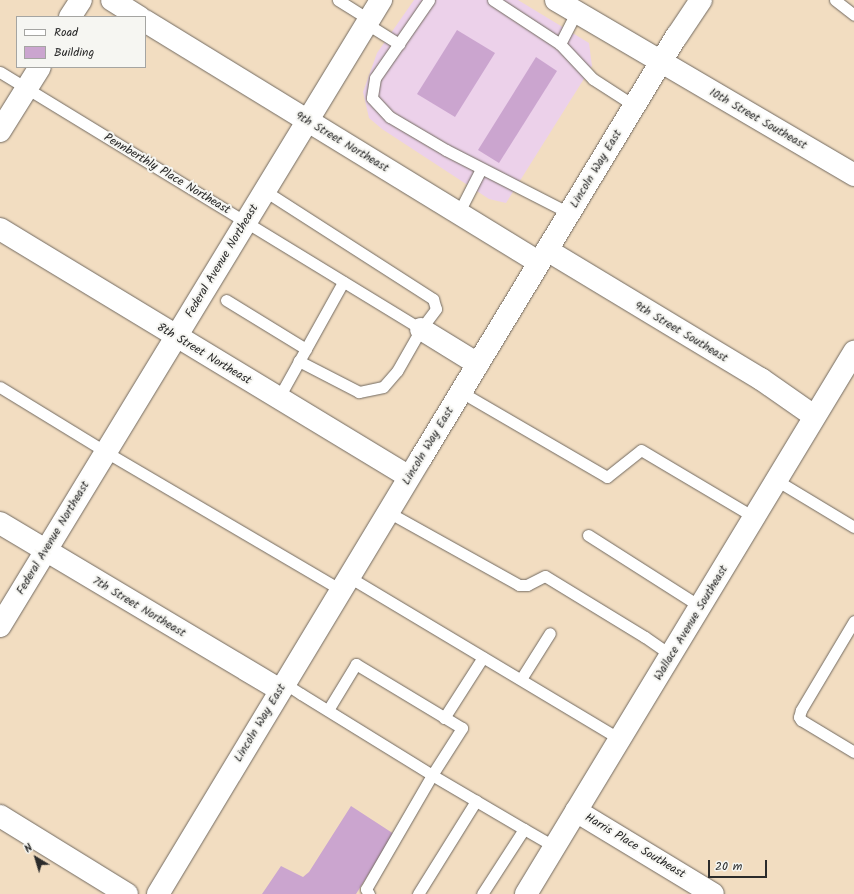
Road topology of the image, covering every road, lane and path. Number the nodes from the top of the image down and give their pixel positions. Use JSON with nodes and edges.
{"nodes":[{"id":1,"x":81,"y":0,"type":"edge"},
{"id":2,"x":112,"y":0,"type":"edge"},
{"id":3,"x":338,"y":0,"type":"edge"},
{"id":4,"x":381,"y":0,"type":"edge"},
{"id":5,"x":429,"y":0,"type":"edge"},
{"id":6,"x":493,"y":0,"type":"edge"},
{"id":7,"x":556,"y":0,"type":"edge"},
{"id":8,"x":702,"y":0,"type":"edge"},
{"id":9,"x":835,"y":0,"type":"edge"},
{"id":10,"x":576,"y":12,"type":"junction"},
{"id":11,"x":854,"y":15,"type":"edge"},
{"id":12,"x":71,"y":16,"type":"edge"},
{"id":13,"x":137,"y":16,"type":"edge"},
{"id":14,"x":146,"y":22,"type":"edge"},
{"id":15,"x":368,"y":22,"type":"junction"},
{"id":16,"x":399,"y":44,"type":"junction"},
{"id":17,"x":560,"y":44,"type":"junction"},
{"id":18,"x":661,"y":62,"type":"junction"},
{"id":19,"x":39,"y":68,"type":"edge"},
{"id":20,"x":0,"y":72,"type":"edge"},
{"id":21,"x":27,"y":88,"type":"junction"},
{"id":22,"x":635,"y":106,"type":"junction"},
{"id":23,"x":307,"y":121,"type":"junction"},
{"id":24,"x":0,"y":132,"type":"edge"},
{"id":25,"x":481,"y":169,"type":"junction"},
{"id":26,"x":854,"y":175,"type":"edge"},
{"id":27,"x":265,"y":191,"type":"junction"},
{"id":28,"x":459,"y":212,"type":"junction"},
{"id":29,"x":569,"y":213,"type":"junction"},
{"id":30,"x":245,"y":222,"type":"junction"},
{"id":31,"x":0,"y":230,"type":"edge"},
{"id":32,"x":543,"y":256,"type":"junction"},
{"id":33,"x":343,"y":282,"type":"junction"},
{"id":34,"x":226,"y":300,"type":"dead end"},
{"id":35,"x":421,"y":329,"type":"junction"},
{"id":36,"x":176,"y":336,"type":"junction"},
{"id":37,"x":306,"y":349,"type":"junction"},
{"id":38,"x":854,"y":352,"type":"edge"},
{"id":39,"x":298,"y":361,"type":"junction"},
{"id":40,"x":478,"y":364,"type":"junction"},
{"id":41,"x":0,"y":387,"type":"edge"},
{"id":42,"x":461,"y":392,"type":"junction"},
{"id":43,"x":278,"y":399,"type":"junction"},
{"id":44,"x":814,"y":416,"type":"junction"},
{"id":45,"x":106,"y":452,"type":"junction"},
{"id":46,"x":409,"y":477,"type":"junction"},
{"id":47,"x":776,"y":480,"type":"junction"},
{"id":48,"x":388,"y":512,"type":"junction"},
{"id":49,"x":754,"y":517,"type":"junction"},
{"id":50,"x":0,"y":523,"type":"edge"},
{"id":51,"x":854,"y":527,"type":"edge"},
{"id":52,"x":588,"y":535,"type":"dead end"},
{"id":53,"x":45,"y":551,"type":"junction"},
{"id":54,"x":345,"y":584,"type":"junction"},
{"id":55,"x":702,"y":607,"type":"junction"},
{"id":56,"x":854,"y":621,"type":"edge"},
{"id":57,"x":0,"y":626,"type":"edge"},
{"id":58,"x":550,"y":633,"type":"dead end"},
{"id":59,"x":671,"y":655,"type":"junction"},
{"id":60,"x":483,"y":657,"type":"junction"},
{"id":61,"x":520,"y":679,"type":"junction"},
{"id":62,"x":282,"y":687,"type":"junction"},
{"id":63,"x":328,"y":710,"type":"junction"},
{"id":64,"x":444,"y":718,"type":"junction"},
{"id":65,"x":620,"y":739,"type":"junction"},
{"id":66,"x":854,"y":752,"type":"edge"},
{"id":67,"x":432,"y":775,"type":"junction"},
{"id":68,"x":476,"y":801,"type":"junction"},
{"id":69,"x":576,"y":811,"type":"junction"},
{"id":70,"x":0,"y":816,"type":"edge"},
{"id":71,"x":524,"y":829,"type":"junction"},
{"id":72,"x":555,"y":846,"type":"junction"},
{"id":73,"x":127,"y":894,"type":"edge"},
{"id":74,"x":158,"y":894,"type":"edge"},
{"id":75,"x":369,"y":894,"type":"edge"},
{"id":76,"x":418,"y":894,"type":"edge"},
{"id":77,"x":482,"y":894,"type":"edge"},
{"id":78,"x":526,"y":894,"type":"edge"},
{"id":79,"x":713,"y":894,"type":"edge"}],
"edges":[{"from":1,"to":12,"type":"street"},
{"from":2,"to":13,"type":"street"},
{"from":3,"to":15,"type":"lane"},
{"from":4,"to":15,"type":"street","name":"Federal Avenue Northeast"},
{"from":5,"to":16,"type":"lane"},
{"from":6,"to":17,"type":"lane"},
{"from":7,"to":10,"type":"street","name":"10th Street Southeast"},
{"from":8,"to":18,"type":"street","name":"Lincoln Way East"},
{"from":9,"to":11,"type":"lane"},
{"from":10,"to":17,"type":"lane"},
{"from":10,"to":18,"type":"street","name":"10th Street Southeast"},
{"from":14,"to":23,"type":"street","name":"9th Street Northeast"},
{"from":15,"to":16,"type":"lane"},
{"from":15,"to":23,"type":"street","name":"Federal Avenue Northeast"},
{"from":16,"to":25,"type":"lane"},
{"from":17,"to":22,"type":"lane"},
{"from":18,"to":22,"type":"street","name":"Lincoln Way East"},
{"from":18,"to":26,"type":"street","name":"10th Street Southeast"},
{"from":19,"to":21,"type":"street"},
{"from":20,"to":21,"type":"lane","name":"Pennberthly Place Northeast"},
{"from":21,"to":24,"type":"street"},
{"from":21,"to":30,"type":"lane","name":"Pennberthly Place Northeast"},
{"from":22,"to":29,"type":"street","name":"Lincoln Way East"},
{"from":23,"to":27,"type":"street","name":"Federal Avenue Northeast"},
{"from":23,"to":28,"type":"street","name":"9th Street Northeast"},
{"from":25,"to":28,"type":"lane"},
{"from":25,"to":29,"type":"lane"},
{"from":27,"to":30,"type":"street","name":"Federal Avenue Northeast"},
{"from":27,"to":35,"type":"lane"},
{"from":28,"to":32,"type":"street","name":"9th Street Northeast"},
{"from":29,"to":32,"type":"street","name":"Lincoln Way East"},
{"from":30,"to":33,"type":"lane","name":"Pennberthly Place Northeast"},
{"from":30,"to":36,"type":"street","name":"Federal Avenue Northeast"},
{"from":31,"to":36,"type":"street","name":"8th Street Northeast"},
{"from":32,"to":40,"type":"street","name":"Lincoln Way East"},
{"from":32,"to":44,"type":"street","name":"9th Street Southeast"},
{"from":33,"to":35,"type":"lane","name":"Pennberthly Place Northeast"},
{"from":33,"to":37,"type":"lane"},
{"from":34,"to":37,"type":"lane"},
{"from":35,"to":39,"type":"lane"},
{"from":35,"to":40,"type":"street","name":"Pennberthly Place Northeast"},
{"from":36,"to":43,"type":"street","name":"8th Street Northeast"},
{"from":36,"to":45,"type":"street","name":"Federal Avenue Northeast"},
{"from":37,"to":39,"type":"lane"},
{"from":38,"to":44,"type":"street","name":"Wallace Avenue Southeast"},
{"from":39,"to":43,"type":"lane"},
{"from":40,"to":42,"type":"street","name":"Lincoln Way East"},
{"from":41,"to":45,"type":"lane"},
{"from":42,"to":46,"type":"street","name":"Lincoln Way East"},
{"from":42,"to":49,"type":"lane"},
{"from":43,"to":46,"type":"street","name":"8th Street Northeast"},
{"from":44,"to":47,"type":"street","name":"Wallace Avenue Southeast"},
{"from":45,"to":53,"type":"street","name":"Federal Avenue Northeast"},
{"from":45,"to":54,"type":"lane"},
{"from":46,"to":48,"type":"street","name":"Lincoln Way East"},
{"from":47,"to":49,"type":"street","name":"Wallace Avenue Southeast"},
{"from":47,"to":51,"type":"lane"},
{"from":48,"to":54,"type":"street","name":"Lincoln Way East"},
{"from":48,"to":59,"type":"lane"},
{"from":49,"to":55,"type":"street","name":"Wallace Avenue Southeast"},
{"from":50,"to":53,"type":"street","name":"7th Street Northeast"},
{"from":52,"to":55,"type":"lane"},
{"from":53,"to":57,"type":"street","name":"Federal Avenue Northeast"},
{"from":53,"to":62,"type":"street","name":"7th Street Northeast"},
{"from":54,"to":60,"type":"lane"},
{"from":54,"to":62,"type":"street","name":"Lincoln Way East"},
{"from":55,"to":59,"type":"street","name":"Wallace Avenue Southeast"},
{"from":56,"to":66,"type":"lane"},
{"from":58,"to":61,"type":"lane"},
{"from":59,"to":65,"type":"street","name":"Wallace Avenue Southeast"},
{"from":60,"to":61,"type":"lane"},
{"from":60,"to":64,"type":"lane"},
{"from":61,"to":65,"type":"lane"},
{"from":62,"to":63,"type":"lane"},
{"from":62,"to":74,"type":"street","name":"Lincoln Way East"},
{"from":63,"to":64,"type":"lane"},
{"from":63,"to":67,"type":"lane"},
{"from":64,"to":67,"type":"lane"},
{"from":65,"to":69,"type":"street","name":"Wallace Avenue Southeast"},
{"from":67,"to":68,"type":"lane"},
{"from":67,"to":75,"type":"lane"},
{"from":68,"to":71,"type":"lane"},
{"from":68,"to":76,"type":"lane"},
{"from":69,"to":72,"type":"street","name":"Wallace Avenue Southeast"},
{"from":69,"to":79,"type":"street","name":"Harris Place Southeast"},
{"from":70,"to":73,"type":"street"},
{"from":71,"to":72,"type":"lane"},
{"from":71,"to":77,"type":"lane"},
{"from":72,"to":78,"type":"street","name":"Wallace Avenue Southeast"}]}
